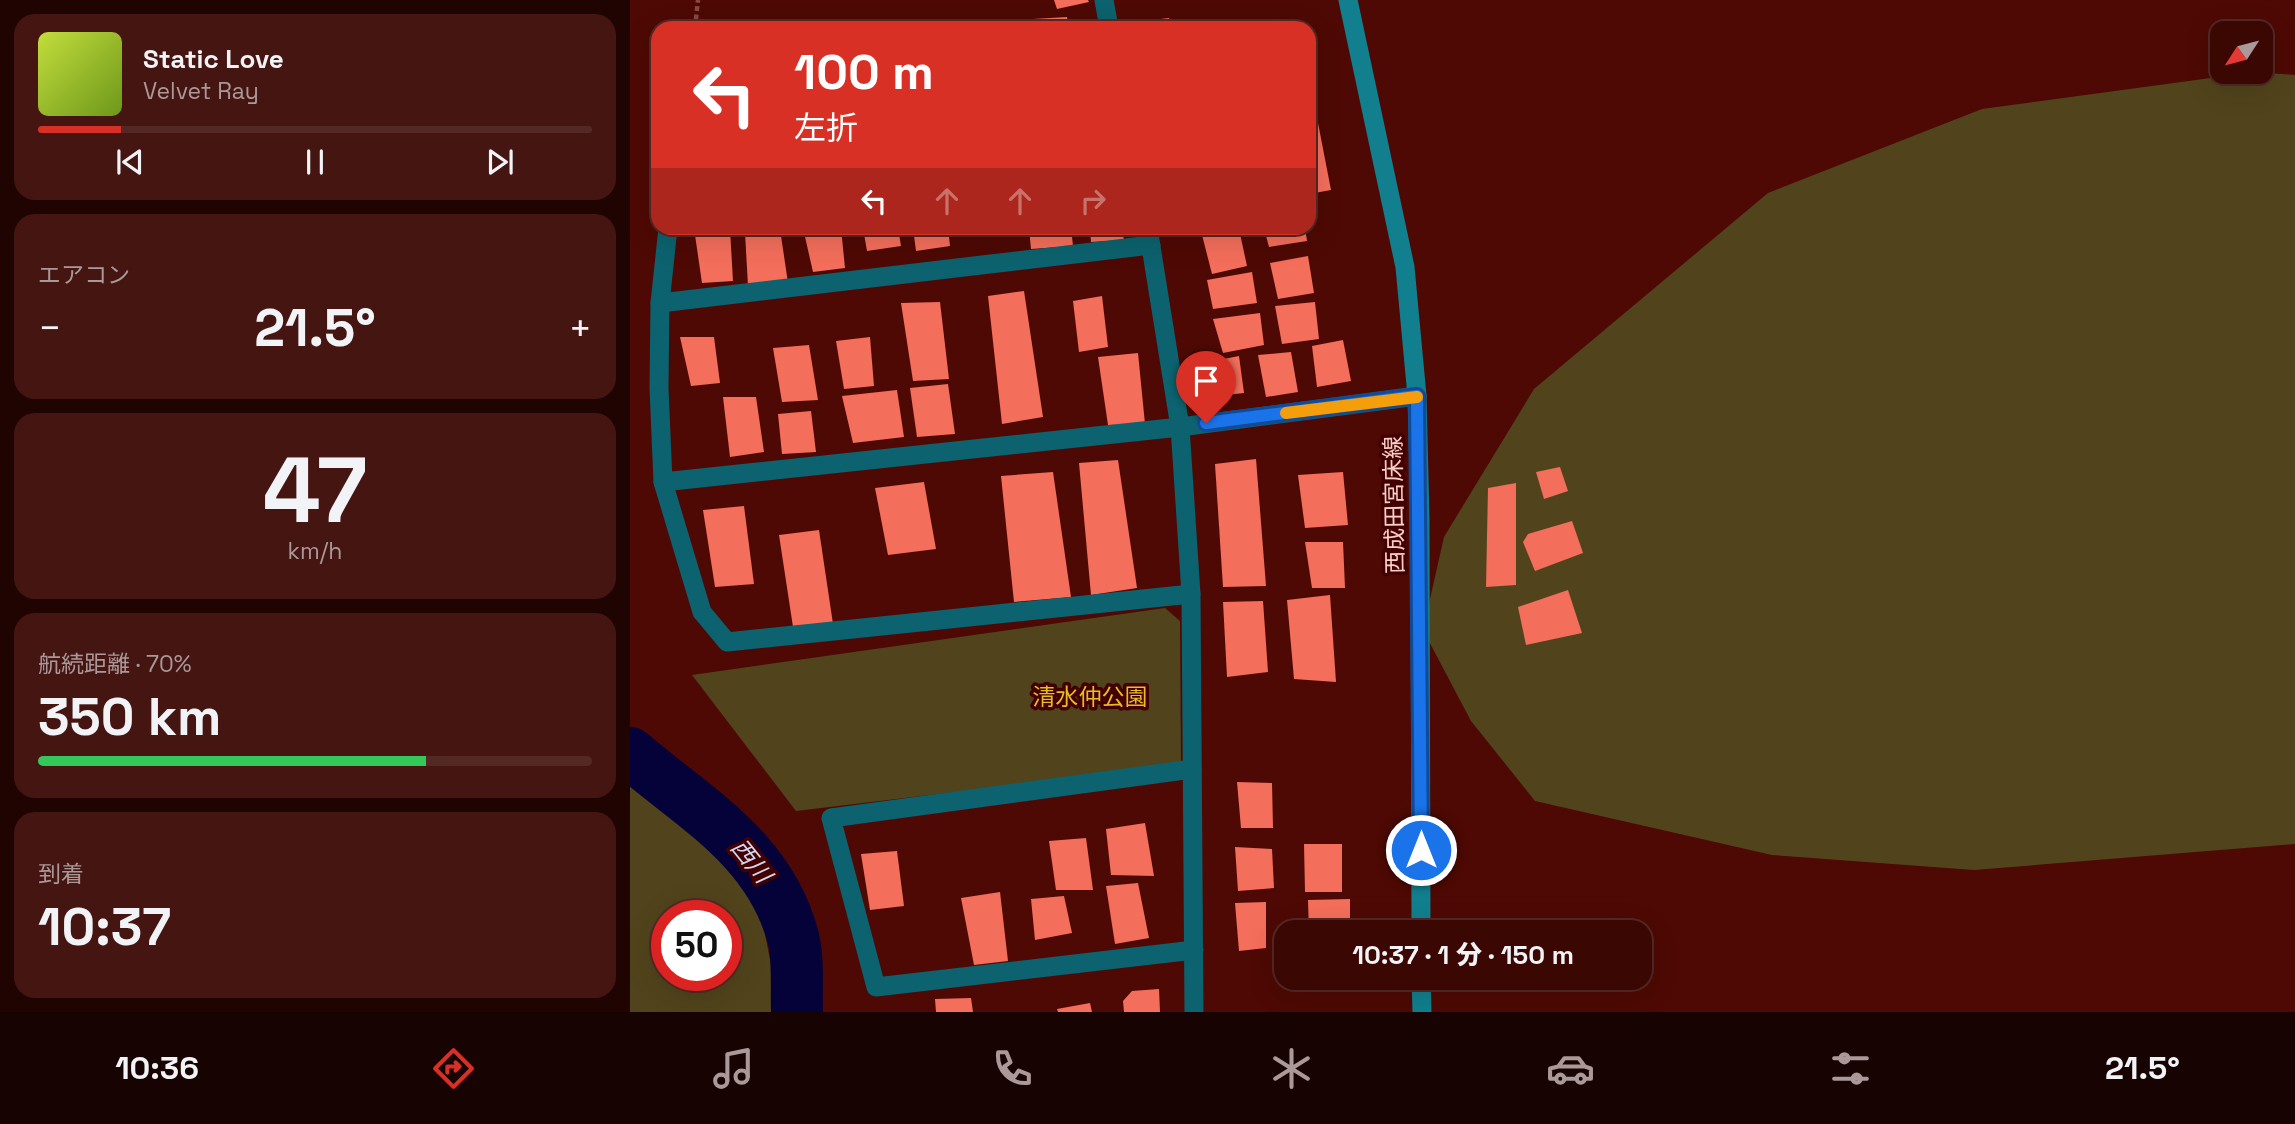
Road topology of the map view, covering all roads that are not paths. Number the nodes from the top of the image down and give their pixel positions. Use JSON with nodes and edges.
{"nodes":[{"id":1,"x":1104,"y":0,"type":"edge"},
{"id":2,"x":1348,"y":0,"type":"edge"},
{"id":3,"x":1108,"y":21,"type":"edge"},
{"id":4,"x":667,"y":235,"type":"edge"},
{"id":5,"x":1149,"y":236,"type":"edge"},
{"id":6,"x":660,"y":303,"type":"junction"},
{"id":7,"x":1417,"y":396,"type":"junction"},
{"id":8,"x":1180,"y":426,"type":"junction"},
{"id":9,"x":663,"y":482,"type":"junction"},
{"id":10,"x":1191,"y":594,"type":"junction"},
{"id":11,"x":1192,"y":769,"type":"junction"},
{"id":12,"x":1421,"y":920,"type":"edge"},
{"id":13,"x":1194,"y":950,"type":"junction"},
{"id":14,"x":1421,"y":990,"type":"edge"},
{"id":15,"x":1194,"y":1012,"type":"edge"},
{"id":16,"x":1422,"y":1012,"type":"edge"}],
"edges":[{"from":1,"to":3,"type":"street"},
{"from":2,"to":7,"type":"main road","name":"西成田宮床線"},
{"from":4,"to":6,"type":"street"},
{"from":5,"to":6,"type":"street"},
{"from":5,"to":8,"type":"street"},
{"from":6,"to":9,"type":"street"},
{"from":7,"to":8,"type":"street"},
{"from":7,"to":12,"type":"main road","name":"西成田宮床線"},
{"from":8,"to":9,"type":"street"},
{"from":8,"to":10,"type":"street"},
{"from":9,"to":10,"type":"street"},
{"from":10,"to":11,"type":"street"},
{"from":11,"to":13,"type":"street"},
{"from":11,"to":13,"type":"street"},
{"from":13,"to":15,"type":"street"},
{"from":14,"to":16,"type":"main road"}]}
